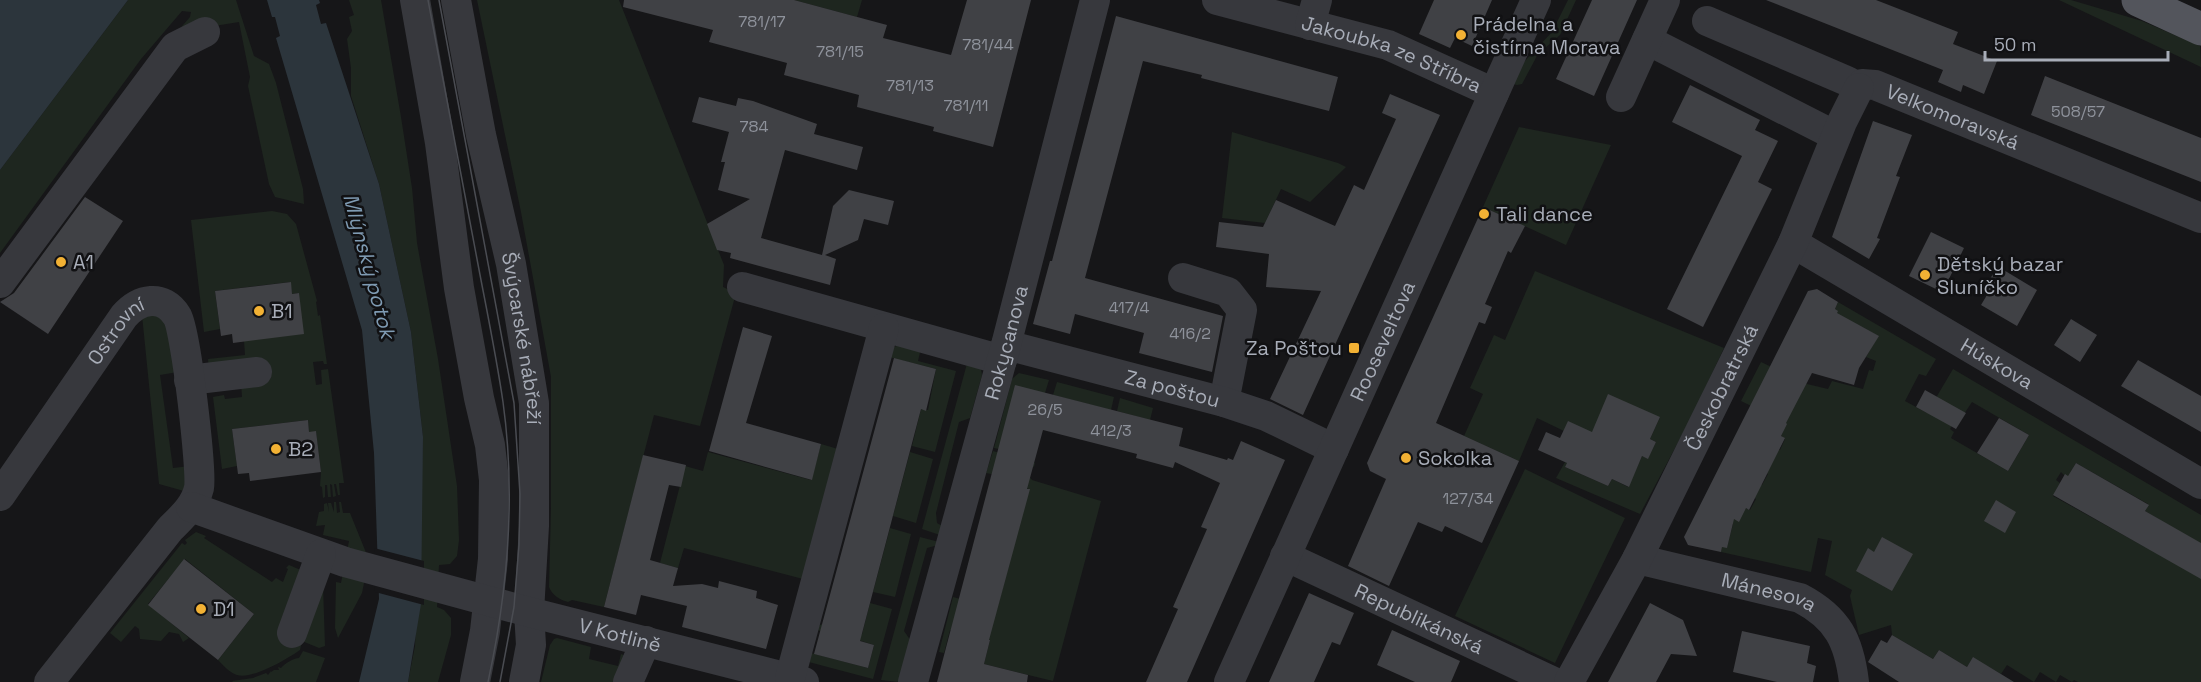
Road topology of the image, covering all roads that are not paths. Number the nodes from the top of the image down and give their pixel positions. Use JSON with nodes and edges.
{"nodes":[{"id":1,"x":416,"y":0,"type":"edge"},
{"id":2,"x":456,"y":0,"type":"edge"},
{"id":3,"x":1095,"y":0,"type":"edge"},
{"id":4,"x":1217,"y":0,"type":"edge"},
{"id":5,"x":1536,"y":0,"type":"edge"},
{"id":6,"x":1665,"y":0,"type":"edge"},
{"id":7,"x":2138,"y":0,"type":"edge"},
{"id":8,"x":1314,"y":12,"type":"edge"},
{"id":9,"x":1707,"y":21,"type":"dead end"},
{"id":10,"x":2201,"y":29,"type":"edge"},
{"id":11,"x":205,"y":32,"type":"dead end"},
{"id":12,"x":1647,"y":40,"type":"junction"},
{"id":13,"x":1858,"y":88,"type":"junction"},
{"id":14,"x":1494,"y":93,"type":"junction"},
{"id":15,"x":1621,"y":97,"type":"dead end"},
{"id":16,"x":1836,"y":136,"type":"junction"},
{"id":17,"x":2201,"y":218,"type":"edge"},
{"id":18,"x":1793,"y":243,"type":"junction"},
{"id":19,"x":1183,"y":278,"type":"dead end"},
{"id":20,"x":0,"y":283,"type":"edge"},
{"id":21,"x":741,"y":287,"type":"dead end"},
{"id":22,"x":884,"y":328,"type":"junction"},
{"id":23,"x":1004,"y":353,"type":"junction"},
{"id":24,"x":257,"y":372,"type":"dead end"},
{"id":25,"x":189,"y":380,"type":"junction"},
{"id":26,"x":1224,"y":402,"type":"junction"},
{"id":27,"x":1334,"y":448,"type":"junction"},
{"id":28,"x":2201,"y":484,"type":"edge"},
{"id":29,"x":0,"y":496,"type":"edge"},
{"id":30,"x":191,"y":507,"type":"junction"},
{"id":31,"x":1286,"y":556,"type":"junction"},
{"id":32,"x":333,"y":558,"type":"junction"},
{"id":33,"x":1637,"y":559,"type":"junction"},
{"id":34,"x":489,"y":601,"type":"junction"},
{"id":35,"x":529,"y":612,"type":"junction"},
{"id":36,"x":292,"y":633,"type":"dead end"},
{"id":37,"x":646,"y":641,"type":"junction"},
{"id":38,"x":797,"y":680,"type":"edge"},
{"id":39,"x":49,"y":682,"type":"edge"},
{"id":40,"x":475,"y":682,"type":"edge"},
{"id":41,"x":524,"y":682,"type":"edge"},
{"id":42,"x":628,"y":682,"type":"edge"},
{"id":43,"x":913,"y":682,"type":"edge"},
{"id":44,"x":1229,"y":682,"type":"edge"},
{"id":45,"x":1554,"y":682,"type":"edge"},
{"id":46,"x":1569,"y":682,"type":"edge"},
{"id":47,"x":1854,"y":682,"type":"edge"}],
"edges":[{"from":1,"to":34,"type":"street"},
{"from":2,"to":35,"type":"street","name":"Švýcarské nábřeží"},
{"from":3,"to":23,"type":"street","name":"Rokycanova"},
{"from":4,"to":8,"type":"street","name":"Jakoubka ze Stříbra"},
{"from":5,"to":14,"type":"street","name":"Rooseveltova"},
{"from":6,"to":12,"type":"street"},
{"from":7,"to":10,"type":"main road"},
{"from":8,"to":14,"type":"street","name":"Jakoubka ze Stříbra"},
{"from":9,"to":13,"type":"street","name":"Velkomoravská"},
{"from":11,"to":20,"type":"street"},
{"from":12,"to":15,"type":"street"},
{"from":12,"to":16,"type":"street"},
{"from":13,"to":16,"type":"street","name":"Českobratrská"},
{"from":13,"to":17,"type":"street","name":"Velkomoravská"},
{"from":14,"to":27,"type":"street","name":"Rooseveltova"},
{"from":16,"to":18,"type":"street","name":"Českobratrská"},
{"from":18,"to":28,"type":"street","name":"Húskova"},
{"from":18,"to":33,"type":"street","name":"Českobratrská"},
{"from":19,"to":26,"type":"street"},
{"from":21,"to":22,"type":"street","name":"Za poštou"},
{"from":22,"to":23,"type":"street","name":"Za poštou"},
{"from":22,"to":38,"type":"street"},
{"from":23,"to":26,"type":"street","name":"Za poštou"},
{"from":23,"to":43,"type":"street","name":"Rokycanova"},
{"from":24,"to":25,"type":"street"},
{"from":25,"to":29,"type":"street","name":"Ostrovní"},
{"from":25,"to":30,"type":"street","name":"Ostrovní"},
{"from":26,"to":27,"type":"street","name":"Za poštou"},
{"from":27,"to":31,"type":"street","name":"Rooseveltova"},
{"from":30,"to":32,"type":"street"},
{"from":30,"to":39,"type":"street","name":"Ostrovní"},
{"from":31,"to":44,"type":"street","name":"Rooseveltova"},
{"from":31,"to":45,"type":"street","name":"Republikánská"},
{"from":32,"to":34,"type":"street","name":"V Kotlině"},
{"from":32,"to":36,"type":"street"},
{"from":33,"to":46,"type":"street","name":"Českobratrská"},
{"from":33,"to":47,"type":"street","name":"Mánesova"},
{"from":34,"to":35,"type":"street","name":"V Kotlině"},
{"from":34,"to":40,"type":"street"},
{"from":35,"to":37,"type":"street","name":"V Kotlině"},
{"from":35,"to":41,"type":"street","name":"Švýcarské nábřeží"},
{"from":37,"to":38,"type":"street","name":"V Kotlině"},
{"from":37,"to":42,"type":"street"}]}
